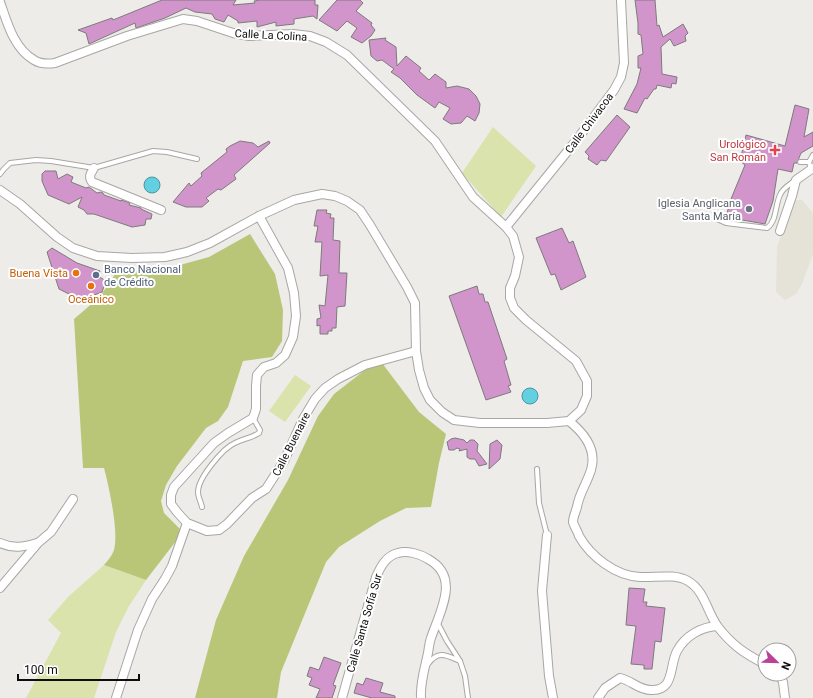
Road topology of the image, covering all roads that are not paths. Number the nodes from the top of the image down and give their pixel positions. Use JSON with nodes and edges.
{"nodes":[{"id":1,"x":621,"y":0,"type":"edge"},
{"id":2,"x":0,"y":2,"type":"edge"},
{"id":3,"x":813,"y":154,"type":"edge"},
{"id":4,"x":197,"y":159,"type":"dead end"},
{"id":5,"x":800,"y":162,"type":"dead end"},
{"id":6,"x":811,"y":166,"type":"edge"},
{"id":7,"x":94,"y":168,"type":"junction"},
{"id":8,"x":0,"y":174,"type":"edge"},
{"id":9,"x":796,"y":180,"type":"junction"},
{"id":10,"x":0,"y":190,"type":"edge"},
{"id":11,"x":161,"y":210,"type":"dead end"},
{"id":12,"x":259,"y":216,"type":"junction"},
{"id":13,"x":717,"y":218,"type":"dead end"},
{"id":14,"x":506,"y":227,"type":"junction"},
{"id":15,"x":780,"y":231,"type":"dead end"},
{"id":16,"x":416,"y":351,"type":"junction"},
{"id":17,"x":253,"y":418,"type":"junction"},
{"id":18,"x":569,"y":421,"type":"junction"},
{"id":19,"x":537,"y":469,"type":"dead end"},
{"id":20,"x":73,"y":499,"type":"dead end"},
{"id":21,"x":202,"y":507,"type":"dead end"},
{"id":22,"x":187,"y":522,"type":"junction"},
{"id":23,"x":547,"y":535,"type":"joint"},
{"id":24,"x":0,"y":543,"type":"edge"},
{"id":25,"x":38,"y":543,"type":"junction"},
{"id":26,"x":0,"y":575,"type":"edge"},
{"id":27,"x":9,"y":577,"type":"junction"},
{"id":28,"x":0,"y":588,"type":"edge"},
{"id":29,"x":437,"y":621,"type":"junction"},
{"id":30,"x":717,"y":626,"type":"junction"},
{"id":31,"x":757,"y":660,"type":"edge"},
{"id":32,"x":460,"y":661,"type":"junction"},
{"id":33,"x":424,"y":669,"type":"junction"},
{"id":34,"x":783,"y":682,"type":"edge"},
{"id":35,"x":116,"y":698,"type":"edge"},
{"id":36,"x":342,"y":698,"type":"edge"},
{"id":37,"x":421,"y":698,"type":"edge"},
{"id":38,"x":468,"y":698,"type":"edge"},
{"id":39,"x":552,"y":698,"type":"edge"},
{"id":40,"x":598,"y":698,"type":"edge"},
{"id":41,"x":784,"y":698,"type":"edge"}],
"edges":[{"from":1,"to":14,"type":"street","name":"Calle Chivacoa"},
{"from":2,"to":14,"type":"street","name":"Calle La Colina"},
{"from":3,"to":6,"type":"lane"},
{"from":4,"to":7,"type":"lane"},
{"from":5,"to":6,"type":"lane"},
{"from":6,"to":9,"type":"street"},
{"from":7,"to":8,"type":"lane"},
{"from":7,"to":11,"type":"street"},
{"from":9,"to":13,"type":"lane"},
{"from":9,"to":15,"type":"street"},
{"from":10,"to":12,"type":"street"},
{"from":12,"to":16,"type":"street"},
{"from":12,"to":17,"type":"street"},
{"from":14,"to":18,"type":"street","name":"Calle La Colina"},
{"from":16,"to":18,"type":"street"},
{"from":16,"to":22,"type":"street","name":"Calle Buenaire"},
{"from":17,"to":21,"type":"lane"},
{"from":17,"to":22,"type":"street","name":"Calle Buenaire"},
{"from":18,"to":30,"type":"street"},
{"from":19,"to":23,"type":"lane"},
{"from":20,"to":25,"type":"street"},
{"from":22,"to":35,"type":"street"},
{"from":23,"to":39,"type":"street"},
{"from":24,"to":25,"type":"street"},
{"from":25,"to":27,"type":"street"},
{"from":26,"to":27,"type":"street"},
{"from":27,"to":28,"type":"street"},
{"from":29,"to":32,"type":"lane"},
{"from":29,"to":33,"type":"street"},
{"from":29,"to":36,"type":"street","name":"Calle Santa Sofía Sur"},
{"from":30,"to":31,"type":"street"},
{"from":30,"to":40,"type":"street"},
{"from":32,"to":33,"type":"lane"},
{"from":32,"to":38,"type":"lane"},
{"from":33,"to":37,"type":"street"},
{"from":34,"to":41,"type":"street"}]}
